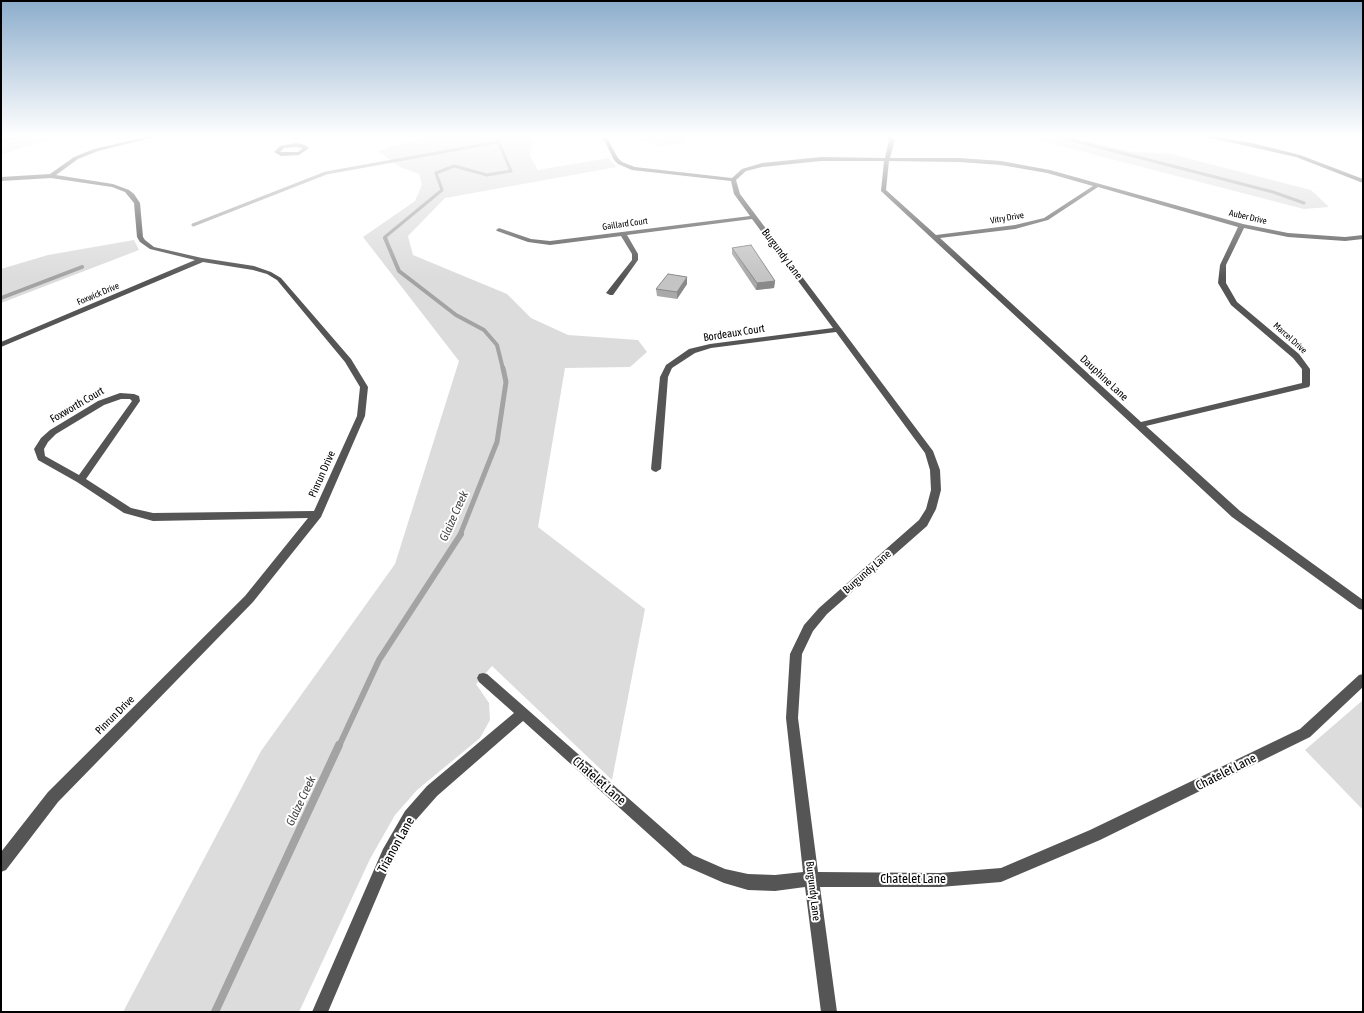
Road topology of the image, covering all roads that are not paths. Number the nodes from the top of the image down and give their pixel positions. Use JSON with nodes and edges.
{"nodes":[{"id":1,"x":102,"y":183,"type":"edge"},
{"id":2,"x":734,"y":183,"type":"edge"},
{"id":3,"x":884,"y":183,"type":"edge"},
{"id":4,"x":1087,"y":183,"type":"edge"},
{"id":5,"x":1096,"y":186,"type":"junction"},
{"id":6,"x":754,"y":217,"type":"junction"},
{"id":7,"x":1242,"y":226,"type":"junction"},
{"id":8,"x":499,"y":230,"type":"dead end"},
{"id":9,"x":622,"y":233,"type":"junction"},
{"id":10,"x":935,"y":237,"type":"junction"},
{"id":11,"x":1363,"y":237,"type":"edge"},
{"id":12,"x":202,"y":260,"type":"junction"},
{"id":13,"x":610,"y":293,"type":"dead end"},
{"id":14,"x":839,"y":330,"type":"junction"},
{"id":15,"x":1,"y":345,"type":"edge"},
{"id":16,"x":1139,"y":425,"type":"junction"},
{"id":17,"x":656,"y":469,"type":"dead end"},
{"id":18,"x":80,"y":480,"type":"junction"},
{"id":19,"x":317,"y":514,"type":"junction"},
{"id":20,"x":1363,"y":606,"type":"edge"},
{"id":21,"x":483,"y":678,"type":"dead end"},
{"id":22,"x":1363,"y":679,"type":"edge"},
{"id":23,"x":522,"y":714,"type":"junction"},
{"id":24,"x":1,"y":865,"type":"edge"},
{"id":25,"x":811,"y":879,"type":"junction"},
{"id":26,"x":320,"y":1012,"type":"edge"},
{"id":27,"x":829,"y":1012,"type":"edge"}],
"edges":[{"from":1,"to":12,"type":"street","name":"Pinrun Drive"},
{"from":2,"to":6,"type":"street","name":"Burgundy Lane"},
{"from":3,"to":10,"type":"street","name":"Dauphine Lane"},
{"from":4,"to":5,"type":"street","name":"Auber Drive"},
{"from":5,"to":7,"type":"street","name":"Auber Drive"},
{"from":5,"to":10,"type":"street","name":"Vitry Drive"},
{"from":6,"to":9,"type":"street","name":"Gaillard Court"},
{"from":6,"to":14,"type":"street","name":"Burgundy Lane"},
{"from":7,"to":11,"type":"street","name":"Auber Drive"},
{"from":7,"to":16,"type":"street","name":"Marcel Drive"},
{"from":8,"to":9,"type":"street","name":"Gaillard Court"},
{"from":9,"to":13,"type":"street"},
{"from":10,"to":16,"type":"street","name":"Dauphine Lane"},
{"from":12,"to":15,"type":"street","name":"Foxwick Drive"},
{"from":12,"to":19,"type":"street","name":"Pinrun Drive"},
{"from":14,"to":17,"type":"street","name":"Bordeaux Court"},
{"from":14,"to":25,"type":"street","name":"Burgundy Lane"},
{"from":16,"to":20,"type":"street","name":"Dauphine Lane"},
{"from":18,"to":18,"type":"street","name":"Foxworth Court"},
{"from":18,"to":19,"type":"street","name":"Foxworth Court"},
{"from":19,"to":24,"type":"street","name":"Pinrun Drive"},
{"from":21,"to":23,"type":"street","name":"Chatelet Lane"},
{"from":22,"to":25,"type":"street","name":"Chatelet Lane"},
{"from":23,"to":25,"type":"street","name":"Chatelet Lane"},
{"from":23,"to":26,"type":"street","name":"Trianon Lane"},
{"from":25,"to":27,"type":"street","name":"Burgundy Lane"}]}
